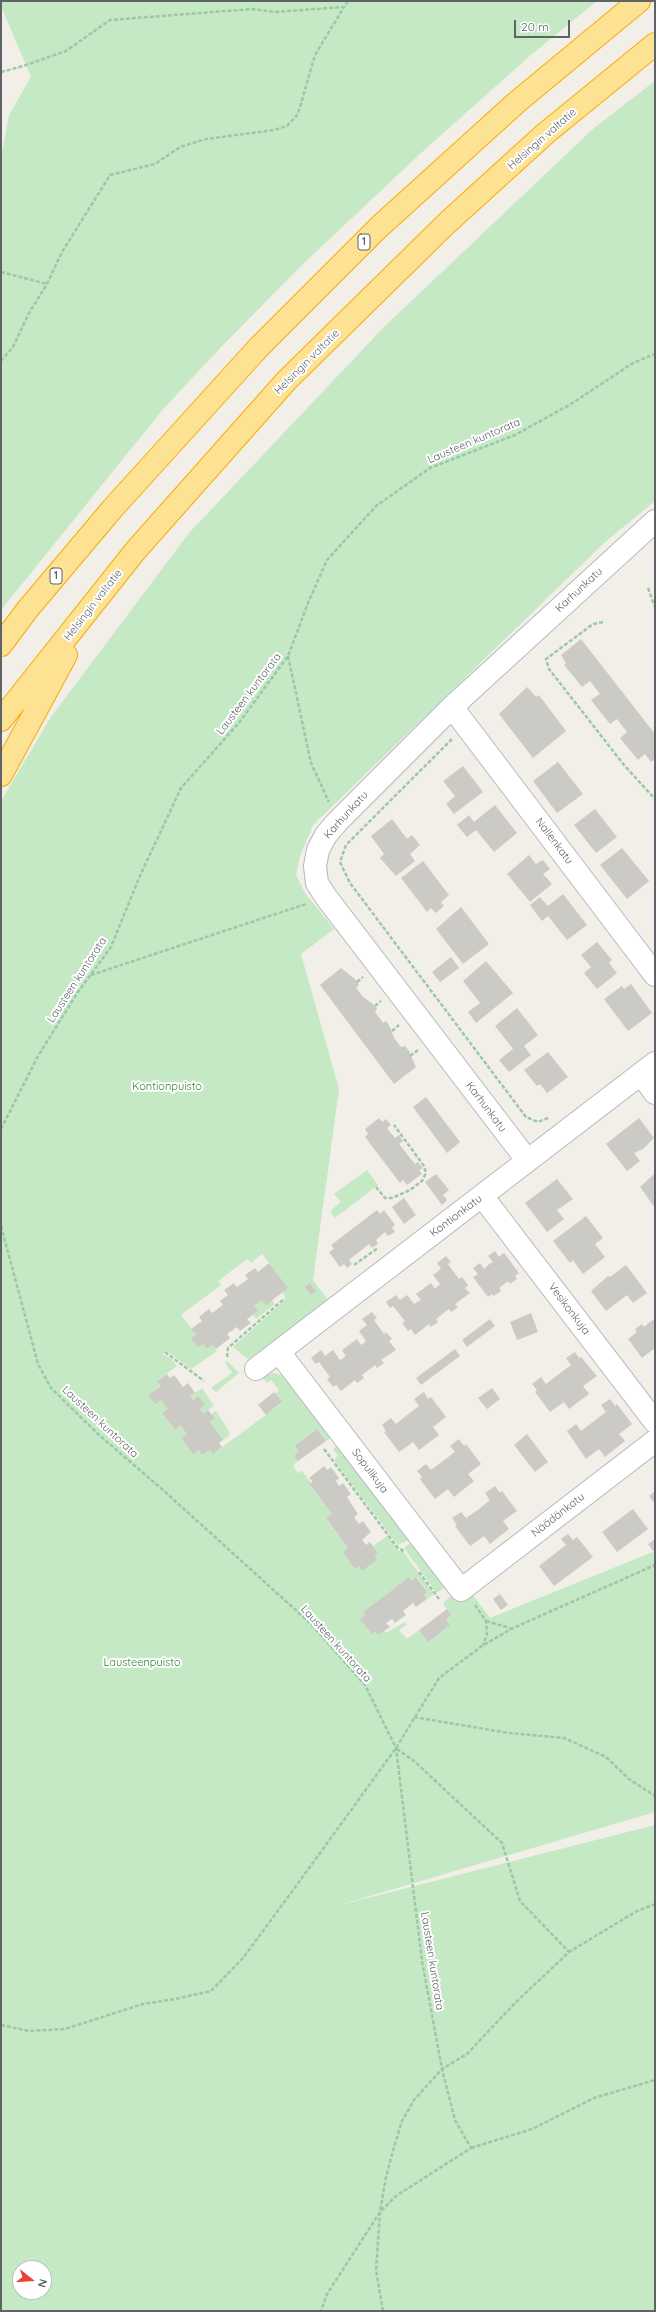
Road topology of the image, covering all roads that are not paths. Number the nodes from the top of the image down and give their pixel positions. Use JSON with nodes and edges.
{"nodes":[{"id":1,"x":639,"y":1,"type":"edge"},
{"id":2,"x":655,"y":44,"type":"edge"},
{"id":3,"x":655,"y":521,"type":"edge"},
{"id":4,"x":93,"y":604,"type":"junction"},
{"id":5,"x":1,"y":645,"type":"edge"},
{"id":6,"x":452,"y":707,"type":"junction"},
{"id":7,"x":1,"y":720,"type":"edge"},
{"id":8,"x":1,"y":775,"type":"edge"},
{"id":9,"x":655,"y":975,"type":"edge"},
{"id":10,"x":648,"y":1068,"type":"edge"},
{"id":11,"x":655,"y":1093,"type":"edge"},
{"id":12,"x":527,"y":1160,"type":"junction"},
{"id":13,"x":482,"y":1196,"type":"junction"},
{"id":14,"x":279,"y":1352,"type":"junction"},
{"id":15,"x":256,"y":1369,"type":"dead end"},
{"id":16,"x":655,"y":1422,"type":"edge"},
{"id":17,"x":655,"y":1441,"type":"edge"},
{"id":18,"x":462,"y":1589,"type":"joint"}],
"edges":[{"from":1,"to":5,"type":"highway","number":"1"},
{"from":2,"to":4,"type":"highway","name":"Helsingin valtatie"},
{"from":3,"to":6,"type":"street","name":"Karhunkatu"},
{"from":4,"to":7,"type":"highway","name":"Helsingin valtatie"},
{"from":4,"to":8,"type":"highway"},
{"from":6,"to":9,"type":"street","name":"Nallenkatu"},
{"from":6,"to":12,"type":"street","name":"Karhunkatu"},
{"from":10,"to":11,"type":"street"},
{"from":10,"to":12,"type":"street","name":"Kontionkatu"},
{"from":12,"to":13,"type":"street","name":"Kontionkatu"},
{"from":13,"to":14,"type":"street","name":"Kontionkatu"},
{"from":13,"to":16,"type":"street","name":"Vesikonkuja"},
{"from":14,"to":15,"type":"street","name":"Kontionkatu"},
{"from":14,"to":18,"type":"street","name":"Sopulikuja"},
{"from":17,"to":18,"type":"street","name":"Näädänkatu"}]}
